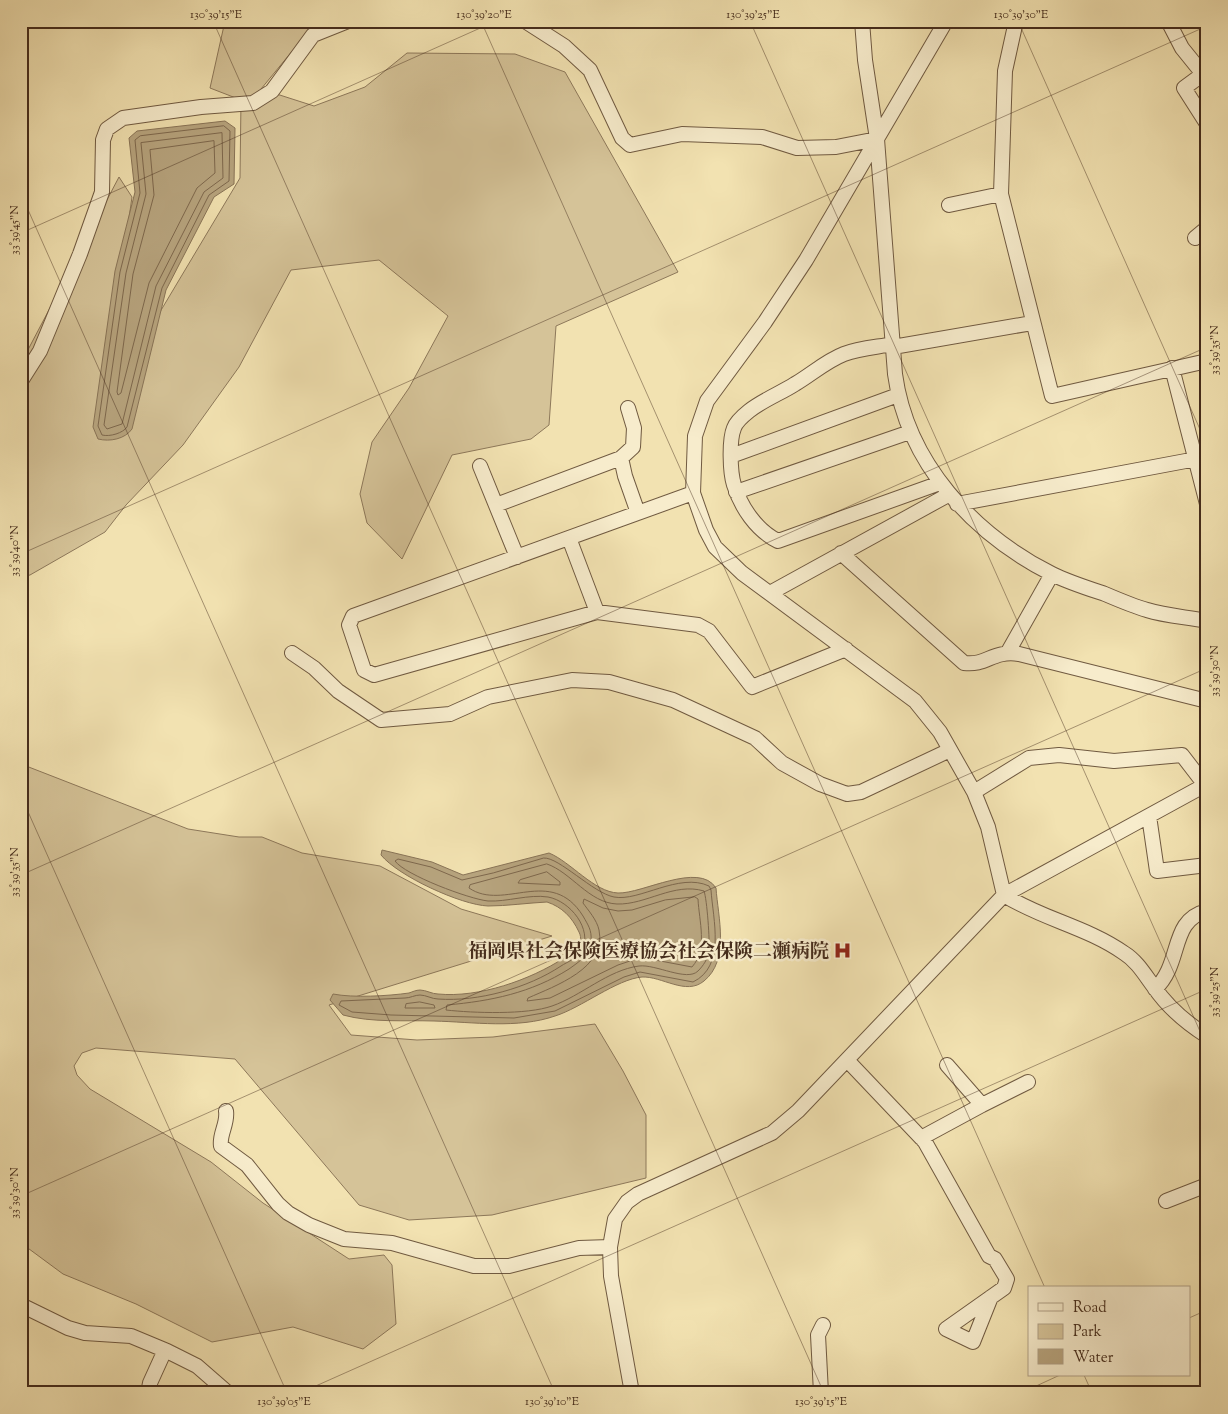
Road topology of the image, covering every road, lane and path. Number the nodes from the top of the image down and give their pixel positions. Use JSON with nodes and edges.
{"nodes":[{"id":1,"x":348,"y":21,"type":"edge"},
{"id":2,"x":525,"y":21,"type":"edge"},
{"id":3,"x":862,"y":21,"type":"edge"},
{"id":4,"x":946,"y":21,"type":"edge"},
{"id":5,"x":1016,"y":21,"type":"edge"},
{"id":6,"x":1168,"y":21,"type":"edge"},
{"id":7,"x":1205,"y":77,"type":"edge"},
{"id":8,"x":1207,"y":124,"type":"edge"},
{"id":9,"x":877,"y":139,"type":"junction"},
{"id":10,"x":1002,"y":194,"type":"junction"},
{"id":11,"x":949,"y":205,"type":"dead end"},
{"id":12,"x":1207,"y":228,"type":"edge"},
{"id":13,"x":1195,"y":238,"type":"dead end"},
{"id":14,"x":1032,"y":323,"type":"junction"},
{"id":15,"x":893,"y":346,"type":"junction"},
{"id":16,"x":1207,"y":361,"type":"edge"},
{"id":17,"x":1172,"y":368,"type":"junction"},
{"id":18,"x":21,"y":381,"type":"edge"},
{"id":19,"x":898,"y":395,"type":"junction"},
{"id":20,"x":628,"y":408,"type":"dead end"},
{"id":21,"x":910,"y":432,"type":"junction"},
{"id":22,"x":731,"y":456,"type":"junction"},
{"id":23,"x":621,"y":458,"type":"junction"},
{"id":24,"x":1201,"y":458,"type":"edge"},
{"id":25,"x":480,"y":466,"type":"dead end"},
{"id":26,"x":940,"y":482,"type":"junction"},
{"id":27,"x":736,"y":492,"type":"junction"},
{"id":28,"x":693,"y":493,"type":"junction"},
{"id":29,"x":953,"y":500,"type":"junction"},
{"id":30,"x":1207,"y":504,"type":"edge"},
{"id":31,"x":496,"y":505,"type":"junction"},
{"id":32,"x":638,"y":513,"type":"junction"},
{"id":33,"x":569,"y":538,"type":"junction"},
{"id":34,"x":842,"y":553,"type":"junction"},
{"id":35,"x":517,"y":557,"type":"junction"},
{"id":36,"x":1052,"y":574,"type":"junction"},
{"id":37,"x":770,"y":592,"type":"junction"},
{"id":38,"x":597,"y":612,"type":"junction"},
{"id":39,"x":1207,"y":621,"type":"edge"},
{"id":40,"x":846,"y":649,"type":"junction"},
{"id":41,"x":1008,"y":652,"type":"junction"},
{"id":42,"x":292,"y":653,"type":"dead end"},
{"id":43,"x":1207,"y":701,"type":"edge"},
{"id":44,"x":950,"y":750,"type":"junction"},
{"id":45,"x":1206,"y":784,"type":"edge"},
{"id":46,"x":974,"y":792,"type":"junction"},
{"id":47,"x":1149,"y":816,"type":"junction"},
{"id":48,"x":1207,"y":865,"type":"edge"},
{"id":49,"x":1004,"y":895,"type":"junction"},
{"id":50,"x":1207,"y":911,"type":"edge"},
{"id":51,"x":1155,"y":989,"type":"junction"},
{"id":52,"x":1207,"y":1036,"type":"edge"},
{"id":53,"x":847,"y":1060,"type":"junction"},
{"id":54,"x":947,"y":1065,"type":"dead end"},
{"id":55,"x":1028,"y":1082,"type":"dead end"},
{"id":56,"x":982,"y":1105,"type":"junction"},
{"id":57,"x":226,"y":1111,"type":"dead end"},
{"id":58,"x":921,"y":1138,"type":"junction"},
{"id":59,"x":1207,"y":1185,"type":"edge"},
{"id":60,"x":1166,"y":1201,"type":"dead end"},
{"id":61,"x":610,"y":1247,"type":"junction"},
{"id":62,"x":991,"y":1297,"type":"dead end"},
{"id":63,"x":21,"y":1305,"type":"edge"},
{"id":64,"x":823,"y":1325,"type":"dead end"},
{"id":65,"x":165,"y":1350,"type":"junction"},
{"id":66,"x":148,"y":1393,"type":"edge"},
{"id":67,"x":228,"y":1393,"type":"edge"},
{"id":68,"x":632,"y":1393,"type":"edge"},
{"id":69,"x":821,"y":1393,"type":"edge"}],
"edges":[{"from":1,"to":18,"type":"street"},
{"from":2,"to":9,"type":"street"},
{"from":3,"to":9,"type":"street"},
{"from":4,"to":9,"type":"street"},
{"from":5,"to":10,"type":"street"},
{"from":6,"to":7,"type":"street"},
{"from":7,"to":8,"type":"street"},
{"from":9,"to":15,"type":"street"},
{"from":9,"to":28,"type":"street"},
{"from":10,"to":11,"type":"street"},
{"from":10,"to":14,"type":"street"},
{"from":12,"to":13,"type":"street"},
{"from":14,"to":15,"type":"street"},
{"from":14,"to":17,"type":"street"},
{"from":15,"to":19,"type":"street"},
{"from":15,"to":22,"type":"street"},
{"from":16,"to":17,"type":"street"},
{"from":17,"to":24,"type":"street"},
{"from":19,"to":21,"type":"street"},
{"from":19,"to":22,"type":"street"},
{"from":20,"to":23,"type":"street"},
{"from":21,"to":26,"type":"street"},
{"from":21,"to":27,"type":"street"},
{"from":22,"to":27,"type":"street"},
{"from":23,"to":31,"type":"street"},
{"from":23,"to":32,"type":"street"},
{"from":24,"to":29,"type":"street"},
{"from":24,"to":30,"type":"street"},
{"from":25,"to":31,"type":"street"},
{"from":26,"to":27,"type":"street"},
{"from":26,"to":29,"type":"street"},
{"from":28,"to":32,"type":"street"},
{"from":28,"to":37,"type":"street"},
{"from":29,"to":34,"type":"street"},
{"from":29,"to":36,"type":"street"},
{"from":31,"to":35,"type":"street"},
{"from":32,"to":33,"type":"street"},
{"from":33,"to":35,"type":"street"},
{"from":33,"to":38,"type":"street"},
{"from":34,"to":37,"type":"street"},
{"from":34,"to":41,"type":"street"},
{"from":35,"to":38,"type":"street"},
{"from":36,"to":39,"type":"street"},
{"from":36,"to":41,"type":"street"},
{"from":37,"to":40,"type":"street"},
{"from":38,"to":40,"type":"street"},
{"from":40,"to":44,"type":"street"},
{"from":41,"to":43,"type":"street"},
{"from":42,"to":44,"type":"street"},
{"from":44,"to":46,"type":"street"},
{"from":45,"to":46,"type":"street"},
{"from":45,"to":47,"type":"street"},
{"from":46,"to":49,"type":"street"},
{"from":47,"to":48,"type":"street"},
{"from":47,"to":49,"type":"street"},
{"from":49,"to":51,"type":"street"},
{"from":49,"to":53,"type":"street"},
{"from":50,"to":51,"type":"street"},
{"from":51,"to":52,"type":"street"},
{"from":53,"to":58,"type":"street"},
{"from":53,"to":61,"type":"street"},
{"from":54,"to":56,"type":"street"},
{"from":55,"to":56,"type":"street"},
{"from":56,"to":58,"type":"street"},
{"from":57,"to":61,"type":"street"},
{"from":58,"to":62,"type":"street"},
{"from":59,"to":60,"type":"street"},
{"from":61,"to":68,"type":"street"},
{"from":63,"to":65,"type":"street"},
{"from":64,"to":69,"type":"street"},
{"from":65,"to":66,"type":"street"},
{"from":65,"to":67,"type":"street"}]}
